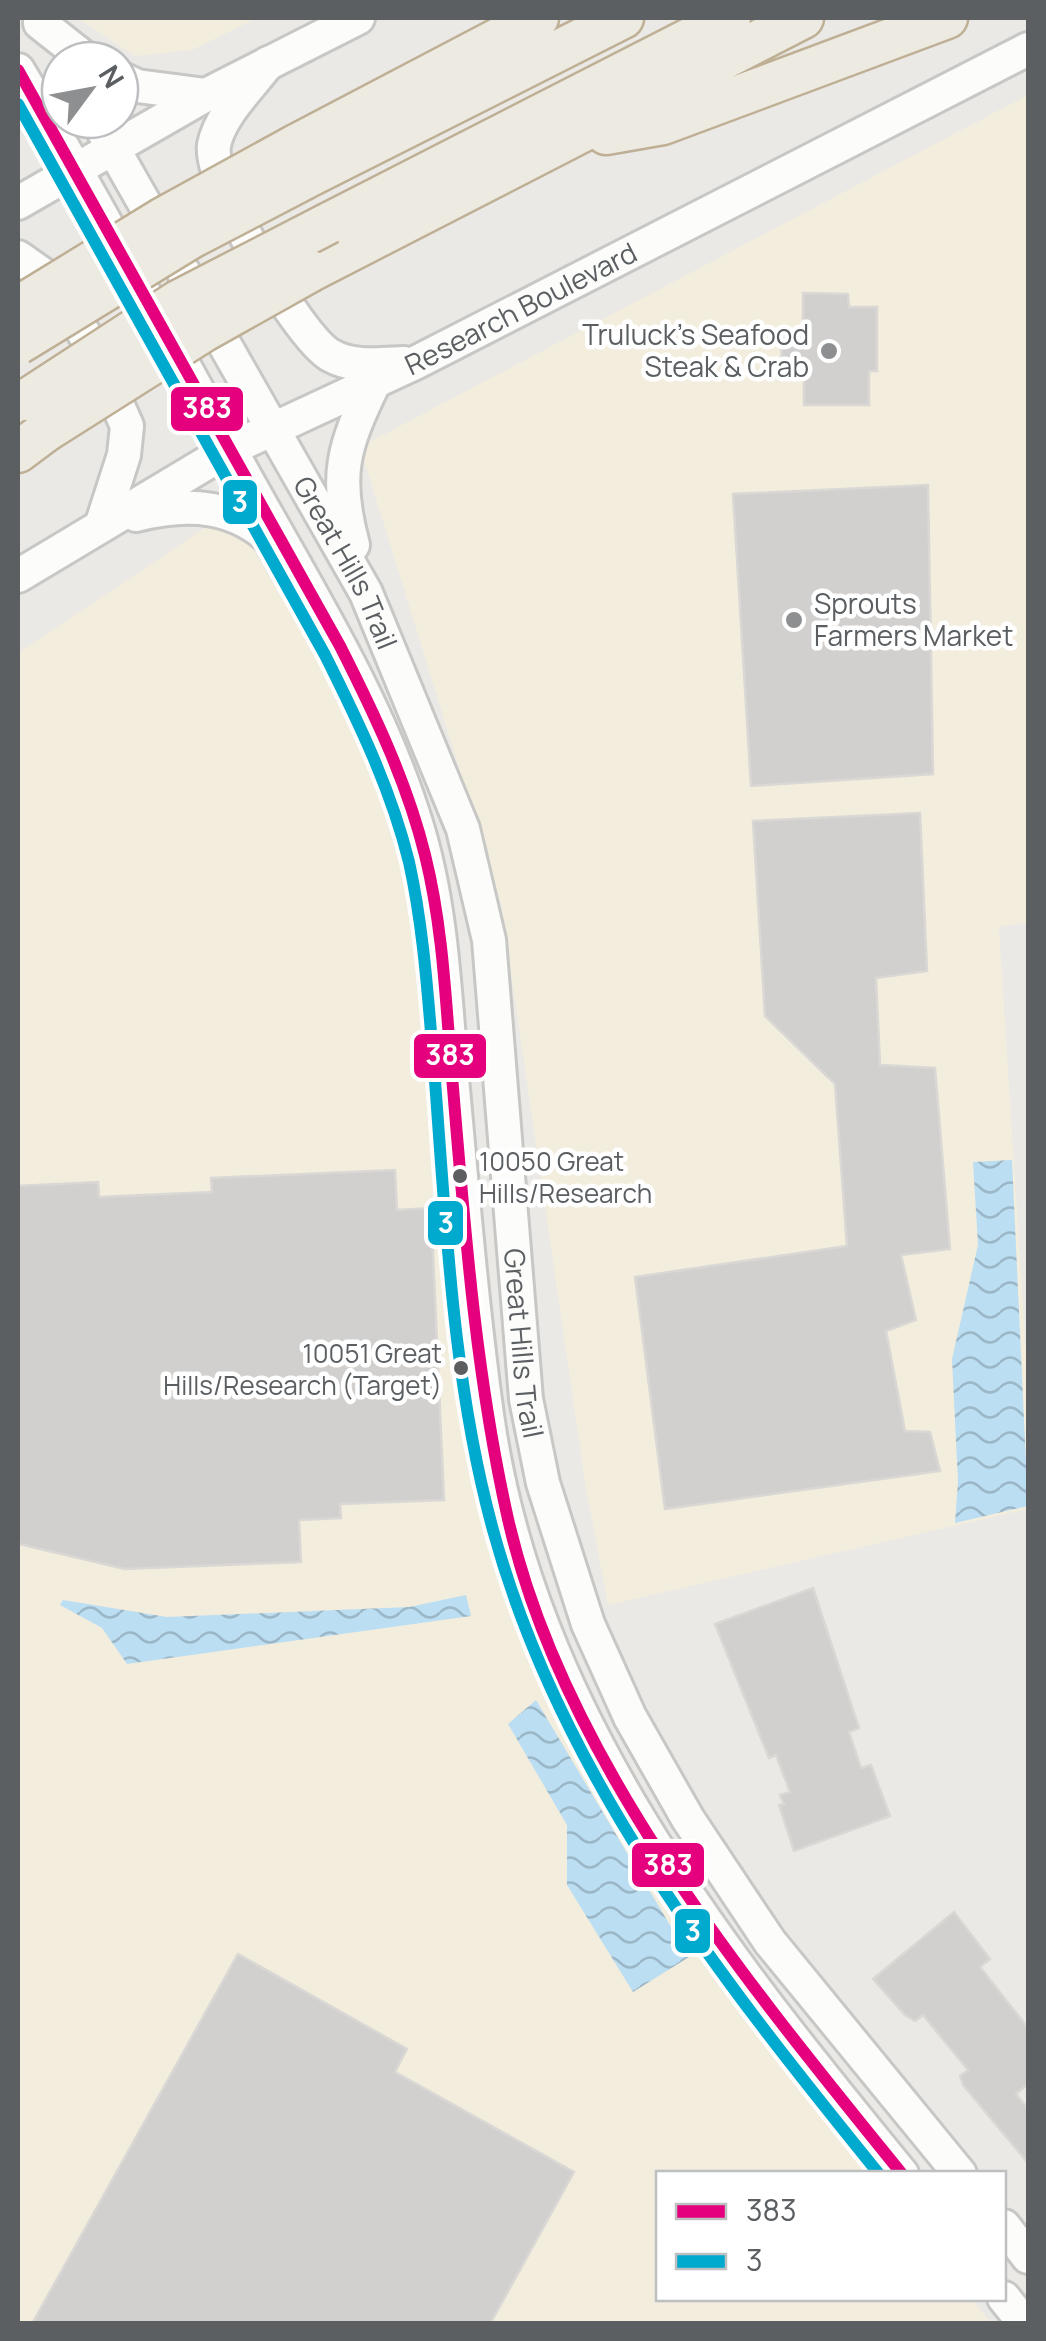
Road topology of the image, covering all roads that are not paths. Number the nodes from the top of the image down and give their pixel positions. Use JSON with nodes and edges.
{"nodes":[{"id":1,"x":358,"y":18,"type":"edge"},
{"id":2,"x":506,"y":18,"type":"edge"},
{"id":3,"x":538,"y":18,"type":"edge"},
{"id":4,"x":623,"y":18,"type":"edge"},
{"id":5,"x":730,"y":18,"type":"edge"},
{"id":6,"x":803,"y":18,"type":"edge"},
{"id":7,"x":947,"y":18,"type":"edge"},
{"id":8,"x":39,"y":20,"type":"edge"},
{"id":9,"x":63,"y":40,"type":"edge"},
{"id":10,"x":1028,"y":49,"type":"edge"},
{"id":11,"x":268,"y":63,"type":"junction"},
{"id":12,"x":18,"y":70,"type":"edge"},
{"id":13,"x":417,"y":78,"type":"junction"},
{"id":14,"x":140,"y":86,"type":"edge"},
{"id":15,"x":206,"y":95,"type":"junction"},
{"id":16,"x":140,"y":120,"type":"edge"},
{"id":17,"x":99,"y":140,"type":"edge"},
{"id":18,"x":109,"y":140,"type":"edge"},
{"id":19,"x":568,"y":141,"type":"junction"},
{"id":20,"x":300,"y":162,"type":"junction"},
{"id":21,"x":76,"y":167,"type":"junction"},
{"id":22,"x":18,"y":203,"type":"edge"},
{"id":23,"x":339,"y":236,"type":"junction"},
{"id":24,"x":18,"y":257,"type":"edge"},
{"id":25,"x":18,"y":307,"type":"edge"},
{"id":26,"x":18,"y":344,"type":"edge"},
{"id":27,"x":415,"y":363,"type":"junction"},
{"id":28,"x":374,"y":383,"type":"junction"},
{"id":29,"x":27,"y":422,"type":"edge"},
{"id":30,"x":271,"y":430,"type":"junction"},
{"id":31,"x":230,"y":449,"type":"junction"},
{"id":32,"x":102,"y":523,"type":"junction"},
{"id":33,"x":289,"y":556,"type":"junction"},
{"id":34,"x":18,"y":576,"type":"edge"},
{"id":35,"x":366,"y":593,"type":"junction"},
{"id":36,"x":900,"y":2171,"type":"edge"},
{"id":37,"x":958,"y":2171,"type":"edge"},
{"id":38,"x":1006,"y":2229,"type":"edge"},
{"id":39,"x":1028,"y":2257,"type":"edge"},
{"id":40,"x":1006,"y":2300,"type":"edge"},
{"id":41,"x":1025,"y":2324,"type":"edge"}],
"edges":[{"from":1,"to":11,"type":"street"},
{"from":2,"to":13,"type":"highway"},
{"from":3,"to":13,"type":"highway"},
{"from":4,"to":20,"type":"highway"},
{"from":5,"to":23,"type":"highway"},
{"from":6,"to":19,"type":"highway"},
{"from":7,"to":19,"type":"highway"},
{"from":8,"to":9,"type":"street"},
{"from":10,"to":27,"type":"street","name":"Research Boulevard"},
{"from":11,"to":15,"type":"street"},
{"from":11,"to":27,"type":"street"},
{"from":12,"to":21,"type":"street","name":"Great Hills Trail"},
{"from":13,"to":20,"type":"highway"},
{"from":14,"to":15,"type":"street"},
{"from":15,"to":16,"type":"street"},
{"from":17,"to":21,"type":"street"},
{"from":18,"to":30,"type":"street","name":"Great Hills Trail"},
{"from":19,"to":23,"type":"highway"},
{"from":20,"to":25,"type":"highway","bridge":true},
{"from":20,"to":26,"type":"highway","bridge":true},
{"from":21,"to":22,"type":"street"},
{"from":21,"to":31,"type":"street","name":"Great Hills Trail"},
{"from":23,"to":29,"type":"highway","bridge":true},
{"from":24,"to":32,"type":"street"},
{"from":27,"to":28,"type":"street","name":"Research Boulevard"},
{"from":28,"to":30,"type":"street","name":"Research Boulevard"},
{"from":28,"to":35,"type":"street"},
{"from":30,"to":31,"type":"street","name":"Research Boulevard"},
{"from":30,"to":35,"type":"street","name":"Great Hills Trail"},
{"from":31,"to":32,"type":"street","name":"Research Boulevard"},
{"from":31,"to":33,"type":"street","name":"Great Hills Trail"},
{"from":32,"to":33,"type":"street"},
{"from":32,"to":34,"type":"street","name":"Research Boulevard"},
{"from":33,"to":36,"type":"street","name":"Great Hills Trail"},
{"from":35,"to":37,"type":"street","name":"Great Hills Trail"},
{"from":38,"to":39,"type":"street"},
{"from":40,"to":41,"type":"street"}]}
